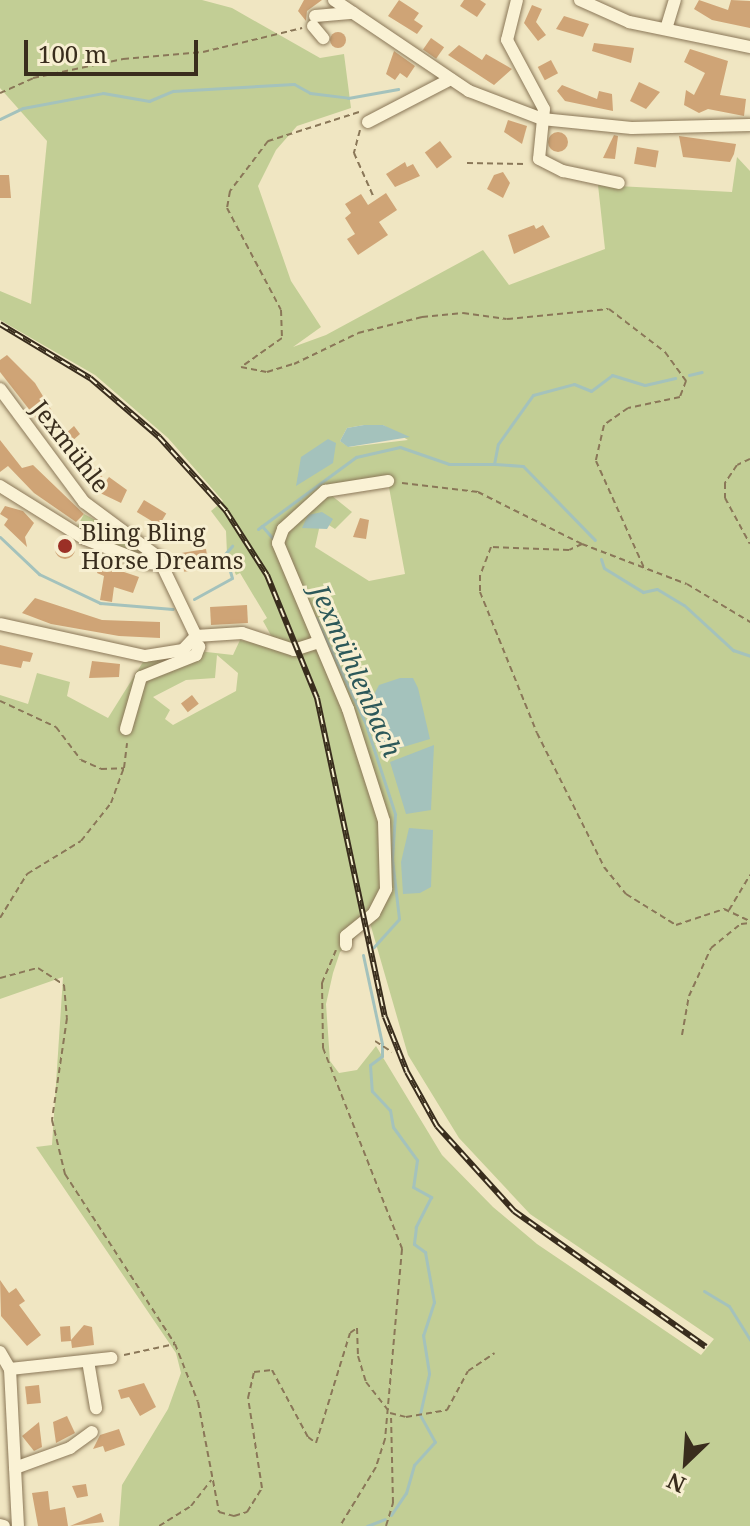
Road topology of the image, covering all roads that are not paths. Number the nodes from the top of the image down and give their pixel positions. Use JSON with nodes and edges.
{"nodes":[{"id":1,"x":334,"y":0,"type":"edge"},
{"id":2,"x":517,"y":0,"type":"edge"},
{"id":3,"x":580,"y":0,"type":"edge"},
{"id":4,"x":675,"y":0,"type":"edge"},
{"id":5,"x":353,"y":13,"type":"junction"},
{"id":6,"x":666,"y":29,"type":"junction"},
{"id":7,"x":323,"y":38,"type":"dead end"},
{"id":8,"x":750,"y":47,"type":"edge"},
{"id":9,"x":451,"y":79,"type":"junction"},
{"id":10,"x":369,"y":115,"type":"road end"},
{"id":11,"x":542,"y":119,"type":"junction"},
{"id":12,"x":750,"y":125,"type":"edge"},
{"id":13,"x":619,"y":183,"type":"dead end"},
{"id":14,"x":0,"y":389,"type":"edge"},
{"id":15,"x":388,"y":481,"type":"road end"},
{"id":16,"x":0,"y":486,"type":"edge"},
{"id":17,"x":162,"y":564,"type":"junction"},
{"id":18,"x":0,"y":624,"type":"edge"},
{"id":19,"x":195,"y":639,"type":"junction"},
{"id":20,"x":319,"y":642,"type":"junction"},
{"id":21,"x":126,"y":729,"type":"road end"},
{"id":22,"x":346,"y":940,"type":"road end"},
{"id":23,"x":0,"y":1352,"type":"edge"},
{"id":24,"x":111,"y":1358,"type":"road end"},
{"id":25,"x":88,"y":1361,"type":"junction"},
{"id":26,"x":10,"y":1369,"type":"junction"},
{"id":27,"x":96,"y":1408,"type":"dead end"},
{"id":28,"x":92,"y":1432,"type":"dead end"},
{"id":29,"x":15,"y":1468,"type":"junction"},
{"id":30,"x":18,"y":1526,"type":"edge"}],
"edges":[{"from":1,"to":5,"type":"street"},
{"from":2,"to":11,"type":"street"},
{"from":3,"to":6,"type":"street"},
{"from":4,"to":6,"type":"street"},
{"from":5,"to":7,"type":"street"},
{"from":5,"to":9,"type":"street"},
{"from":6,"to":8,"type":"street"},
{"from":9,"to":10,"type":"street"},
{"from":9,"to":11,"type":"street"},
{"from":11,"to":12,"type":"street"},
{"from":11,"to":13,"type":"street"},
{"from":14,"to":17,"type":"street","name":"Jexmühle"},
{"from":15,"to":20,"type":"street"},
{"from":16,"to":17,"type":"street"},
{"from":17,"to":19,"type":"street","name":"Jexmühle"},
{"from":18,"to":19,"type":"street"},
{"from":19,"to":20,"type":"street"},
{"from":19,"to":21,"type":"street"},
{"from":20,"to":22,"type":"street"},
{"from":23,"to":26,"type":"street"},
{"from":24,"to":25,"type":"street"},
{"from":25,"to":26,"type":"street"},
{"from":25,"to":27,"type":"street"},
{"from":26,"to":29,"type":"street"},
{"from":28,"to":29,"type":"street"},
{"from":29,"to":30,"type":"street"}]}
